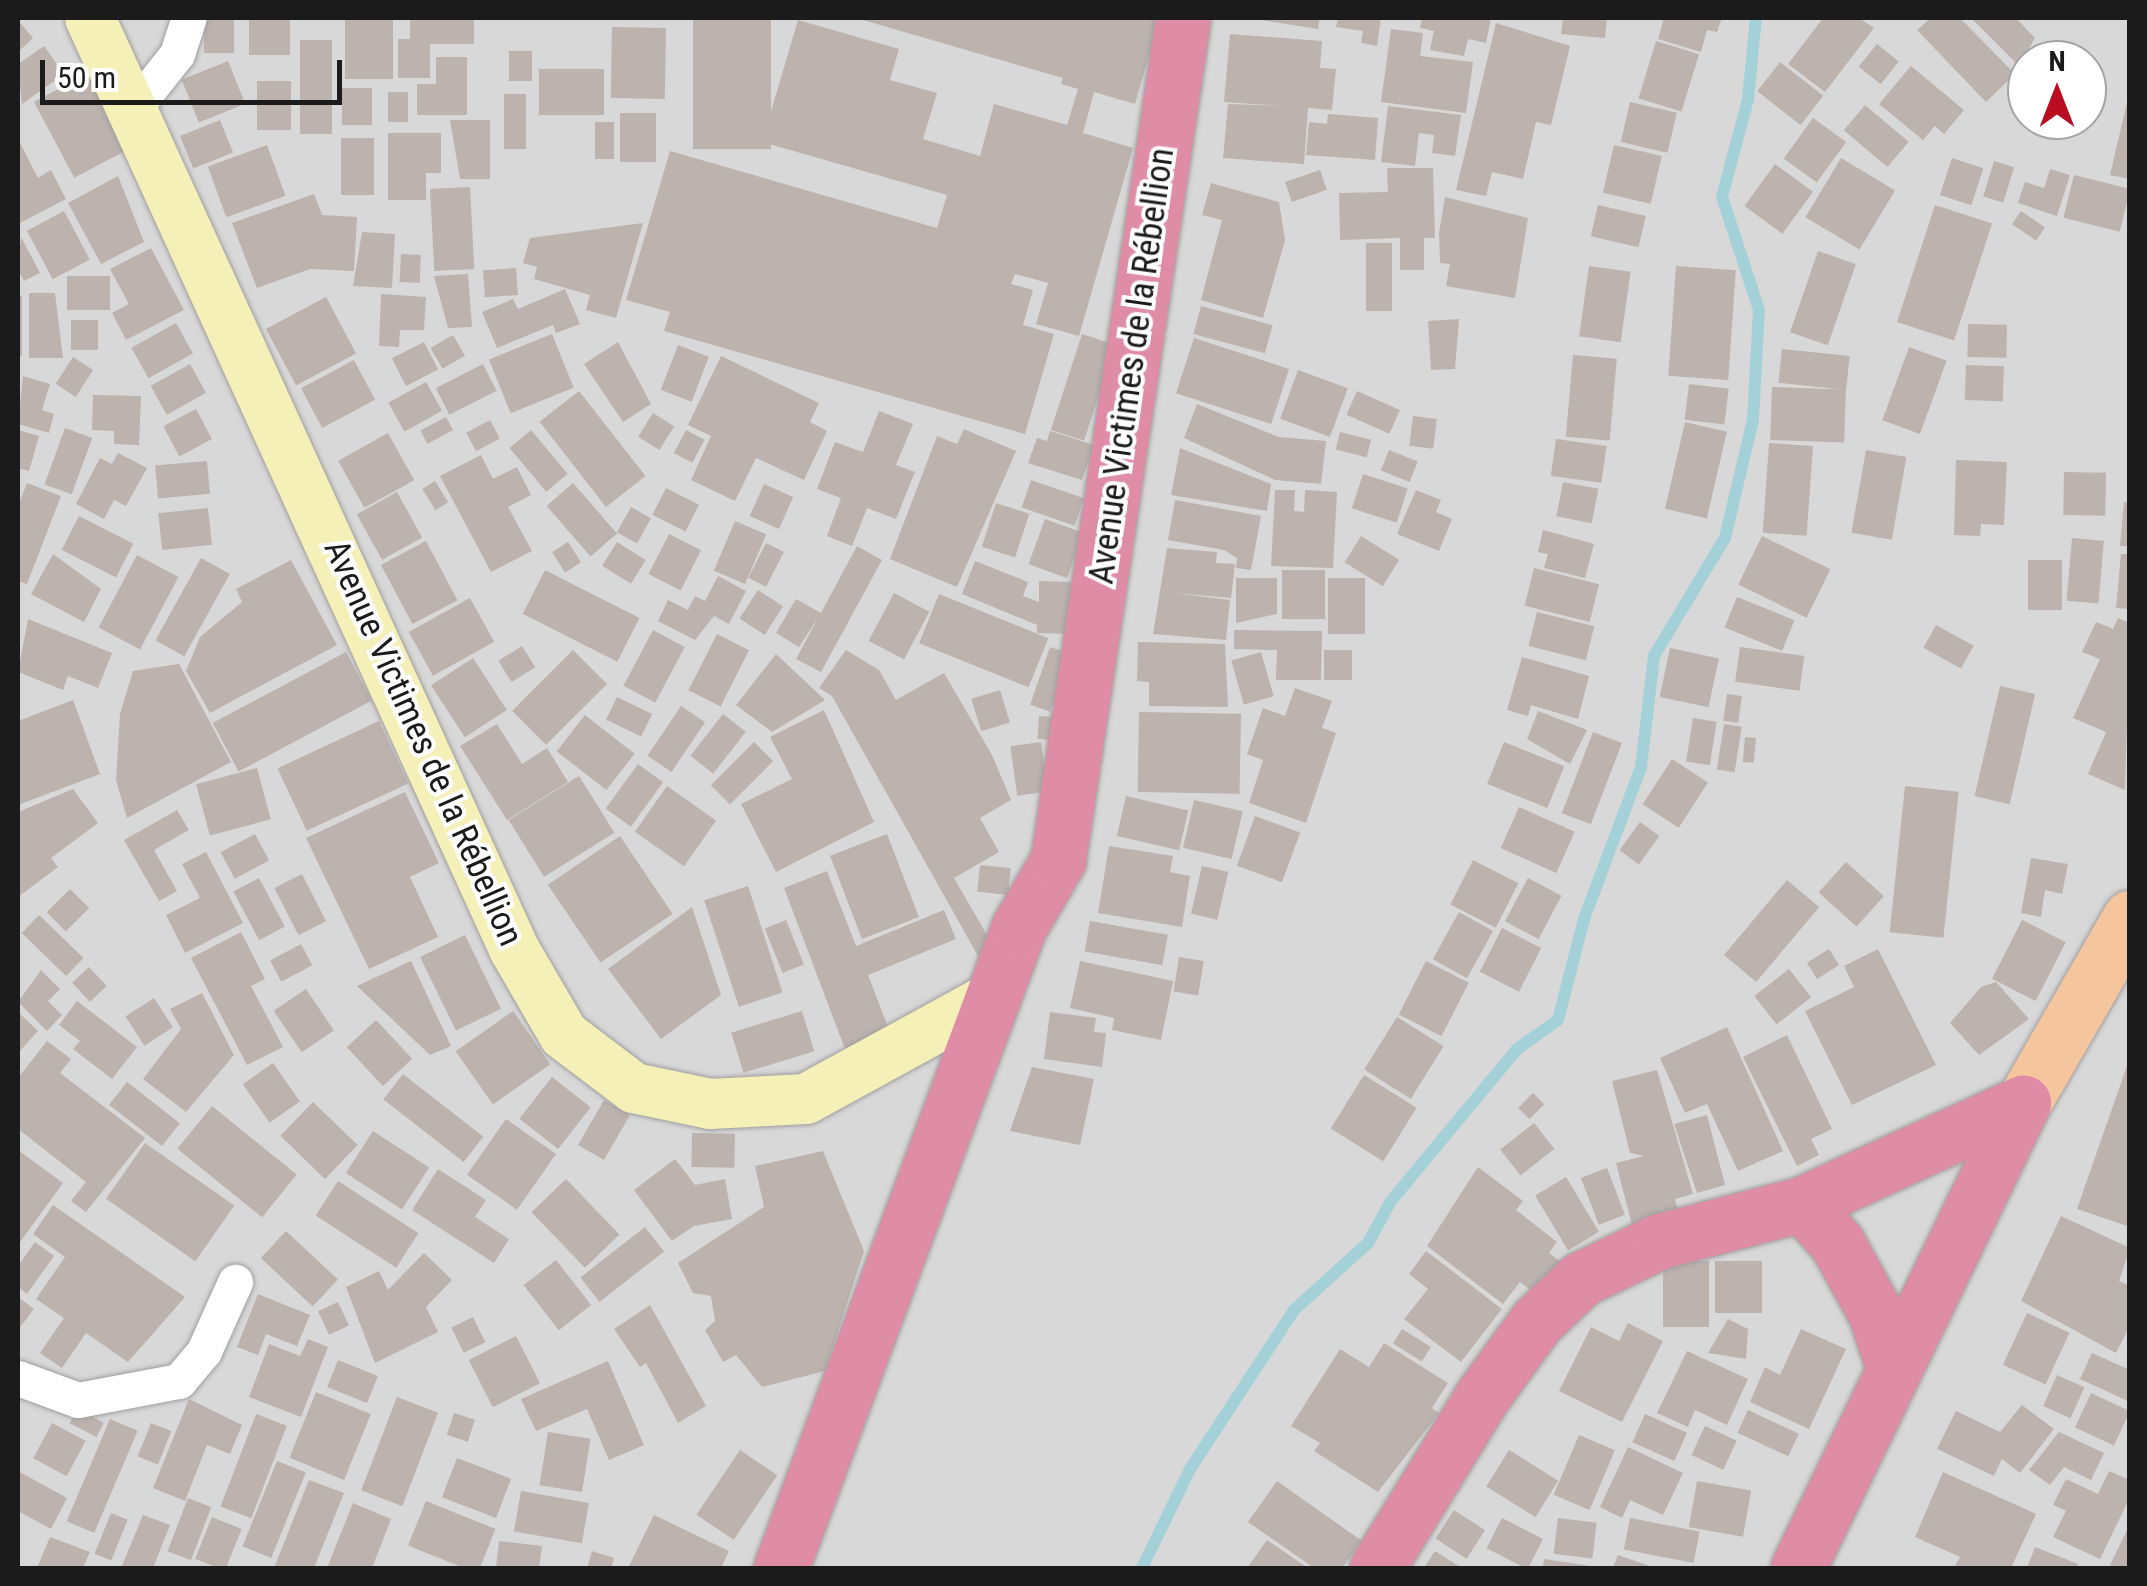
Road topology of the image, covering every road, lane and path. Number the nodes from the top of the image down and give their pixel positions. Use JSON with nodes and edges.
{"nodes":[{"id":1,"x":90,"y":18,"type":"edge"},
{"id":2,"x":188,"y":18,"type":"edge"},
{"id":3,"x":1183,"y":18,"type":"edge"},
{"id":4,"x":134,"y":107,"type":"junction"},
{"id":5,"x":2130,"y":918,"type":"edge"},
{"id":6,"x":992,"y":996,"type":"junction"},
{"id":7,"x":2023,"y":1103,"type":"junction"},
{"id":8,"x":1802,"y":1204,"type":"junction"},
{"id":9,"x":235,"y":1282,"type":"dead end"},
{"id":10,"x":1894,"y":1369,"type":"junction"},
{"id":11,"x":18,"y":1378,"type":"edge"},
{"id":12,"x":780,"y":1568,"type":"edge"},
{"id":13,"x":1376,"y":1568,"type":"edge"},
{"id":14,"x":1798,"y":1568,"type":"edge"}],
"edges":[{"from":1,"to":4,"type":"street","name":"Avenue Victimes de la Rébellion"},
{"from":2,"to":4,"type":"street"},
{"from":3,"to":6,"type":"highway","name":"Avenue Victimes de la Rébellion"},
{"from":4,"to":6,"type":"street","name":"Avenue Victimes de la Rébellion"},
{"from":5,"to":7,"type":"main road"},
{"from":6,"to":12,"type":"highway","name":"Avenue Victimes de la Rébellion"},
{"from":7,"to":8,"type":"highway"},
{"from":7,"to":10,"type":"highway"},
{"from":8,"to":10,"type":"highway"},
{"from":8,"to":13,"type":"highway"},
{"from":9,"to":11,"type":"street"},
{"from":10,"to":14,"type":"highway"}]}
